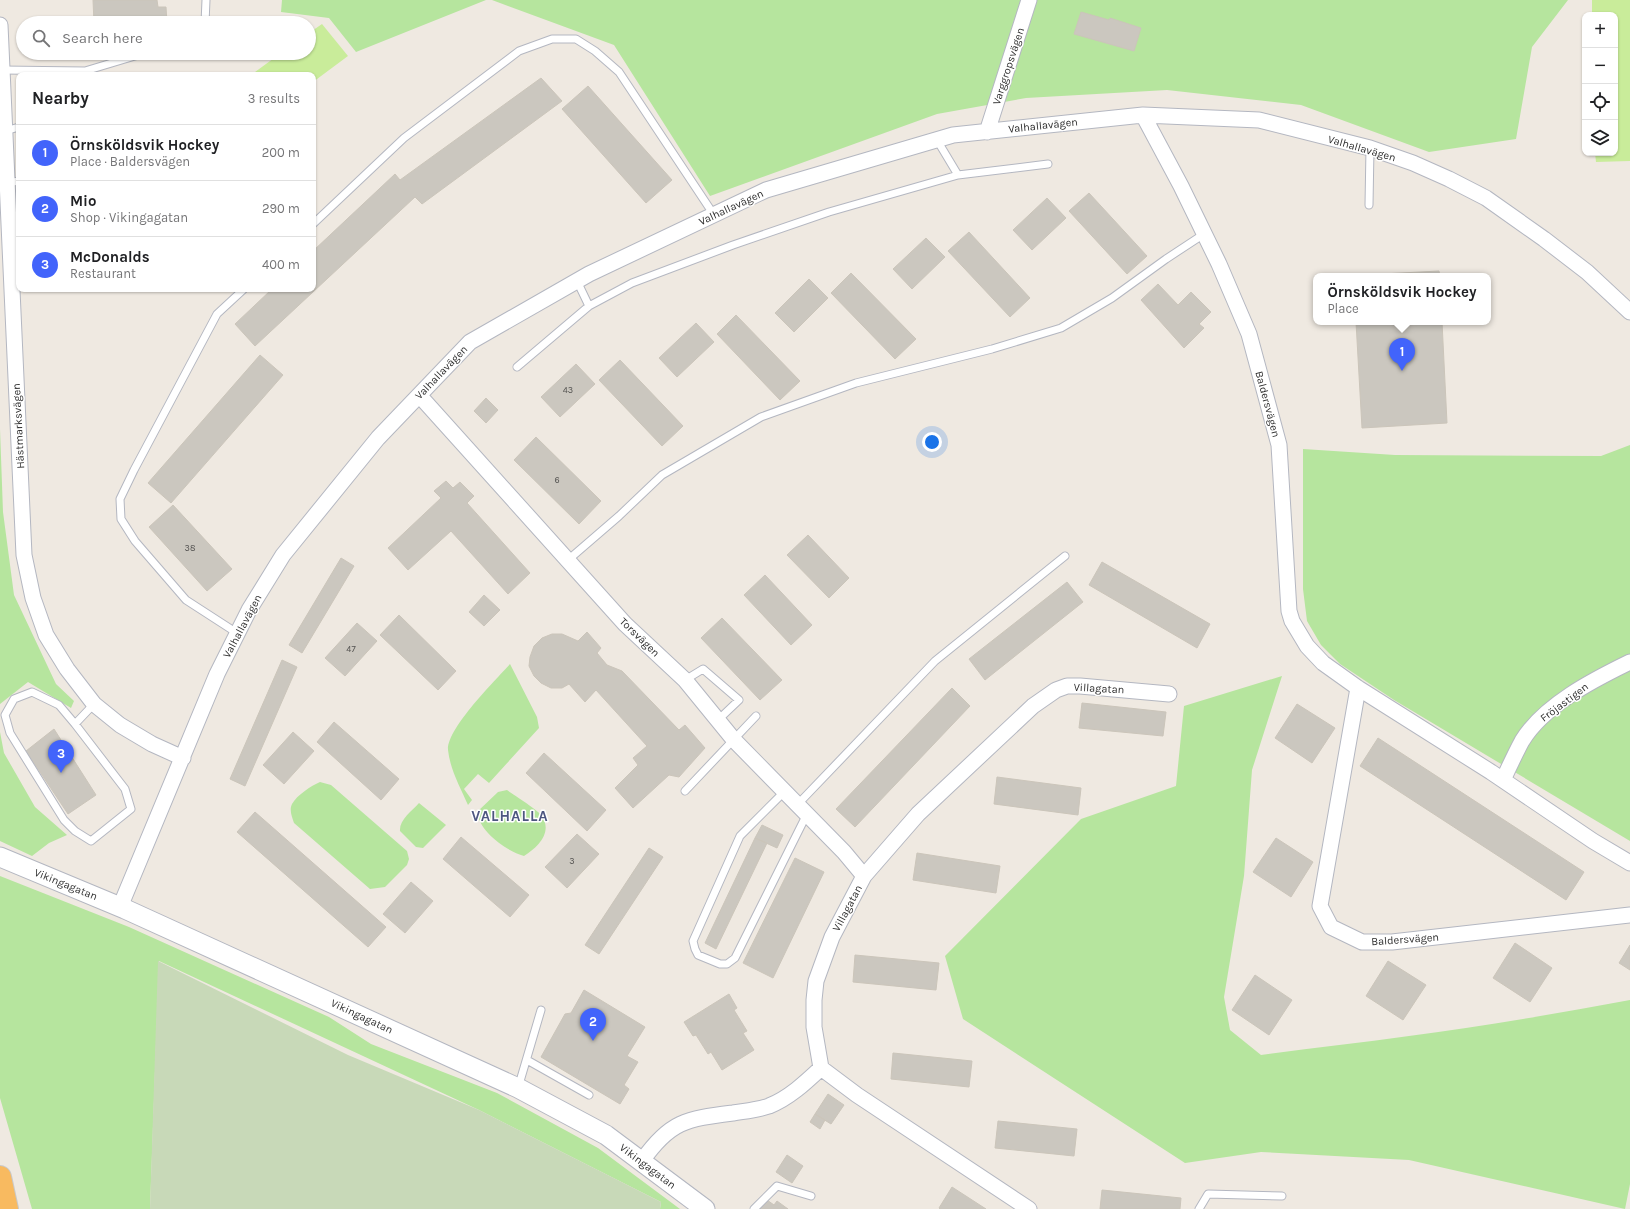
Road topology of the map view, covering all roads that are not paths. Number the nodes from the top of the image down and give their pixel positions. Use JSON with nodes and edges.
{"nodes":[{"id":1,"x":206,"y":0,"type":"edge"},
{"id":2,"x":1029,"y":0,"type":"edge"},
{"id":3,"x":205,"y":16,"type":"edge"},
{"id":4,"x":0,"y":25,"type":"edge"},
{"id":5,"x":122,"y":60,"type":"edge"},
{"id":6,"x":2,"y":70,"type":"junction"},
{"id":7,"x":1143,"y":115,"type":"junction"},
{"id":8,"x":12,"y":129,"type":"edge"},
{"id":9,"x":987,"y":132,"type":"junction"},
{"id":10,"x":937,"y":140,"type":"junction"},
{"id":11,"x":1370,"y":148,"type":"junction"},
{"id":12,"x":1048,"y":164,"type":"dead end"},
{"id":13,"x":958,"y":175,"type":"junction"},
{"id":14,"x":13,"y":182,"type":"edge"},
{"id":15,"x":1369,"y":205,"type":"dead end"},
{"id":16,"x":714,"y":215,"type":"junction"},
{"id":17,"x":316,"y":221,"type":"edge"},
{"id":18,"x":1204,"y":234,"type":"junction"},
{"id":19,"x":577,"y":281,"type":"junction"},
{"id":20,"x":16,"y":284,"type":"edge"},
{"id":21,"x":16,"y":292,"type":"edge"},
{"id":22,"x":241,"y":292,"type":"edge"},
{"id":23,"x":589,"y":306,"type":"junction"},
{"id":24,"x":1630,"y":312,"type":"edge"},
{"id":25,"x":517,"y":368,"type":"dead end"},
{"id":26,"x":418,"y":395,"type":"junction"},
{"id":27,"x":1065,"y":556,"type":"dead end"},
{"id":28,"x":568,"y":560,"type":"junction"},
{"id":29,"x":238,"y":633,"type":"junction"},
{"id":30,"x":1630,"y":662,"type":"edge"},
{"id":31,"x":685,"y":680,"type":"junction"},
{"id":32,"x":1358,"y":688,"type":"junction"},
{"id":33,"x":1169,"y":694,"type":"dead end"},
{"id":34,"x":94,"y":704,"type":"junction"},
{"id":35,"x":756,"y":716,"type":"dead end"},
{"id":36,"x":718,"y":720,"type":"junction"},
{"id":37,"x":75,"y":724,"type":"junction"},
{"id":38,"x":734,"y":740,"type":"junction"},
{"id":39,"x":183,"y":758,"type":"junction"},
{"id":40,"x":1502,"y":780,"type":"junction"},
{"id":41,"x":685,"y":791,"type":"dead end"},
{"id":42,"x":785,"y":791,"type":"junction"},
{"id":43,"x":803,"y":809,"type":"junction"},
{"id":44,"x":0,"y":857,"type":"edge"},
{"id":45,"x":1630,"y":863,"type":"edge"},
{"id":46,"x":864,"y":876,"type":"junction"},
{"id":47,"x":120,"y":907,"type":"junction"},
{"id":48,"x":1630,"y":915,"type":"edge"},
{"id":49,"x":541,"y":1010,"type":"dead end"},
{"id":50,"x":527,"y":1060,"type":"junction"},
{"id":51,"x":821,"y":1068,"type":"junction"},
{"id":52,"x":518,"y":1088,"type":"junction"},
{"id":53,"x":589,"y":1095,"type":"dead end"},
{"id":54,"x":642,"y":1161,"type":"junction"},
{"id":55,"x":0,"y":1178,"type":"edge"},
{"id":56,"x":811,"y":1196,"type":"dead end"},
{"id":57,"x":1282,"y":1196,"type":"dead end"},
{"id":58,"x":7,"y":1208,"type":"edge"},
{"id":59,"x":705,"y":1209,"type":"edge"},
{"id":60,"x":754,"y":1209,"type":"edge"},
{"id":61,"x":1028,"y":1209,"type":"edge"},
{"id":62,"x":1199,"y":1209,"type":"edge"}],
"edges":[{"from":1,"to":3,"type":"lane"},
{"from":2,"to":9,"type":"street","name":"Varggropsvägen"},
{"from":4,"to":6,"type":"street","name":"Hästmarksvägen"},
{"from":5,"to":6,"type":"lane"},
{"from":6,"to":8,"type":"street","name":"Hästmarksvägen"},
{"from":7,"to":9,"type":"street","name":"Valhallavägen"},
{"from":7,"to":11,"type":"street","name":"Valhallavägen"},
{"from":7,"to":18,"type":"street","name":"Baldersvägen"},
{"from":8,"to":14,"type":"street","name":"Hästmarksvägen"},
{"from":9,"to":10,"type":"street","name":"Valhallavägen"},
{"from":10,"to":13,"type":"lane"},
{"from":10,"to":16,"type":"street","name":"Valhallavägen"},
{"from":11,"to":15,"type":"lane"},
{"from":11,"to":24,"type":"street","name":"Valhallavägen"},
{"from":12,"to":13,"type":"lane"},
{"from":13,"to":23,"type":"lane"},
{"from":14,"to":20,"type":"street","name":"Hästmarksvägen"},
{"from":16,"to":17,"type":"lane"},
{"from":16,"to":19,"type":"street","name":"Valhallavägen"},
{"from":18,"to":28,"type":"lane"},
{"from":18,"to":32,"type":"street","name":"Baldersvägen"},
{"from":19,"to":23,"type":"lane"},
{"from":19,"to":26,"type":"street","name":"Valhallavägen"},
{"from":21,"to":34,"type":"street","name":"Hästmarksvägen"},
{"from":22,"to":29,"type":"lane"},
{"from":23,"to":25,"type":"lane"},
{"from":26,"to":28,"type":"street","name":"Torsvägen"},
{"from":26,"to":29,"type":"street","name":"Valhallavägen"},
{"from":27,"to":43,"type":"lane"},
{"from":28,"to":31,"type":"street","name":"Torsvägen"},
{"from":29,"to":39,"type":"street","name":"Valhallavägen"},
{"from":30,"to":40,"type":"street","name":"Fröjastigen"},
{"from":31,"to":36,"type":"street","name":"Torsvägen"},
{"from":31,"to":36,"type":"lane"},
{"from":32,"to":40,"type":"street","name":"Baldersvägen"},
{"from":32,"to":48,"type":"street","name":"Baldersvägen"},
{"from":33,"to":46,"type":"street","name":"Villagatan"},
{"from":34,"to":37,"type":"lane"},
{"from":34,"to":39,"type":"street","name":"Hästmarksvägen"},
{"from":35,"to":38,"type":"lane"},
{"from":36,"to":38,"type":"street","name":"Torsvägen"},
{"from":37,"to":37,"type":"lane"},
{"from":38,"to":41,"type":"lane"},
{"from":38,"to":42,"type":"street","name":"Torsvägen"},
{"from":39,"to":47,"type":"street","name":"Valhallavägen"},
{"from":40,"to":45,"type":"street","name":"Baldersvägen"},
{"from":42,"to":43,"type":"street","name":"Torsvägen"},
{"from":42,"to":43,"type":"lane"},
{"from":43,"to":46,"type":"street","name":"Torsvägen"},
{"from":44,"to":47,"type":"street","name":"Vikingagatan"},
{"from":46,"to":51,"type":"street","name":"Villagatan"},
{"from":47,"to":52,"type":"street","name":"Vikingagatan"},
{"from":49,"to":50,"type":"lane"},
{"from":50,"to":52,"type":"lane"},
{"from":50,"to":53,"type":"lane"},
{"from":51,"to":54,"type":"street"},
{"from":51,"to":61,"type":"street"},
{"from":52,"to":54,"type":"street","name":"Vikingagatan"},
{"from":54,"to":59,"type":"street","name":"Vikingagatan"},
{"from":55,"to":58,"type":"highway"},
{"from":56,"to":60,"type":"lane"},
{"from":57,"to":62,"type":"lane"}]}
